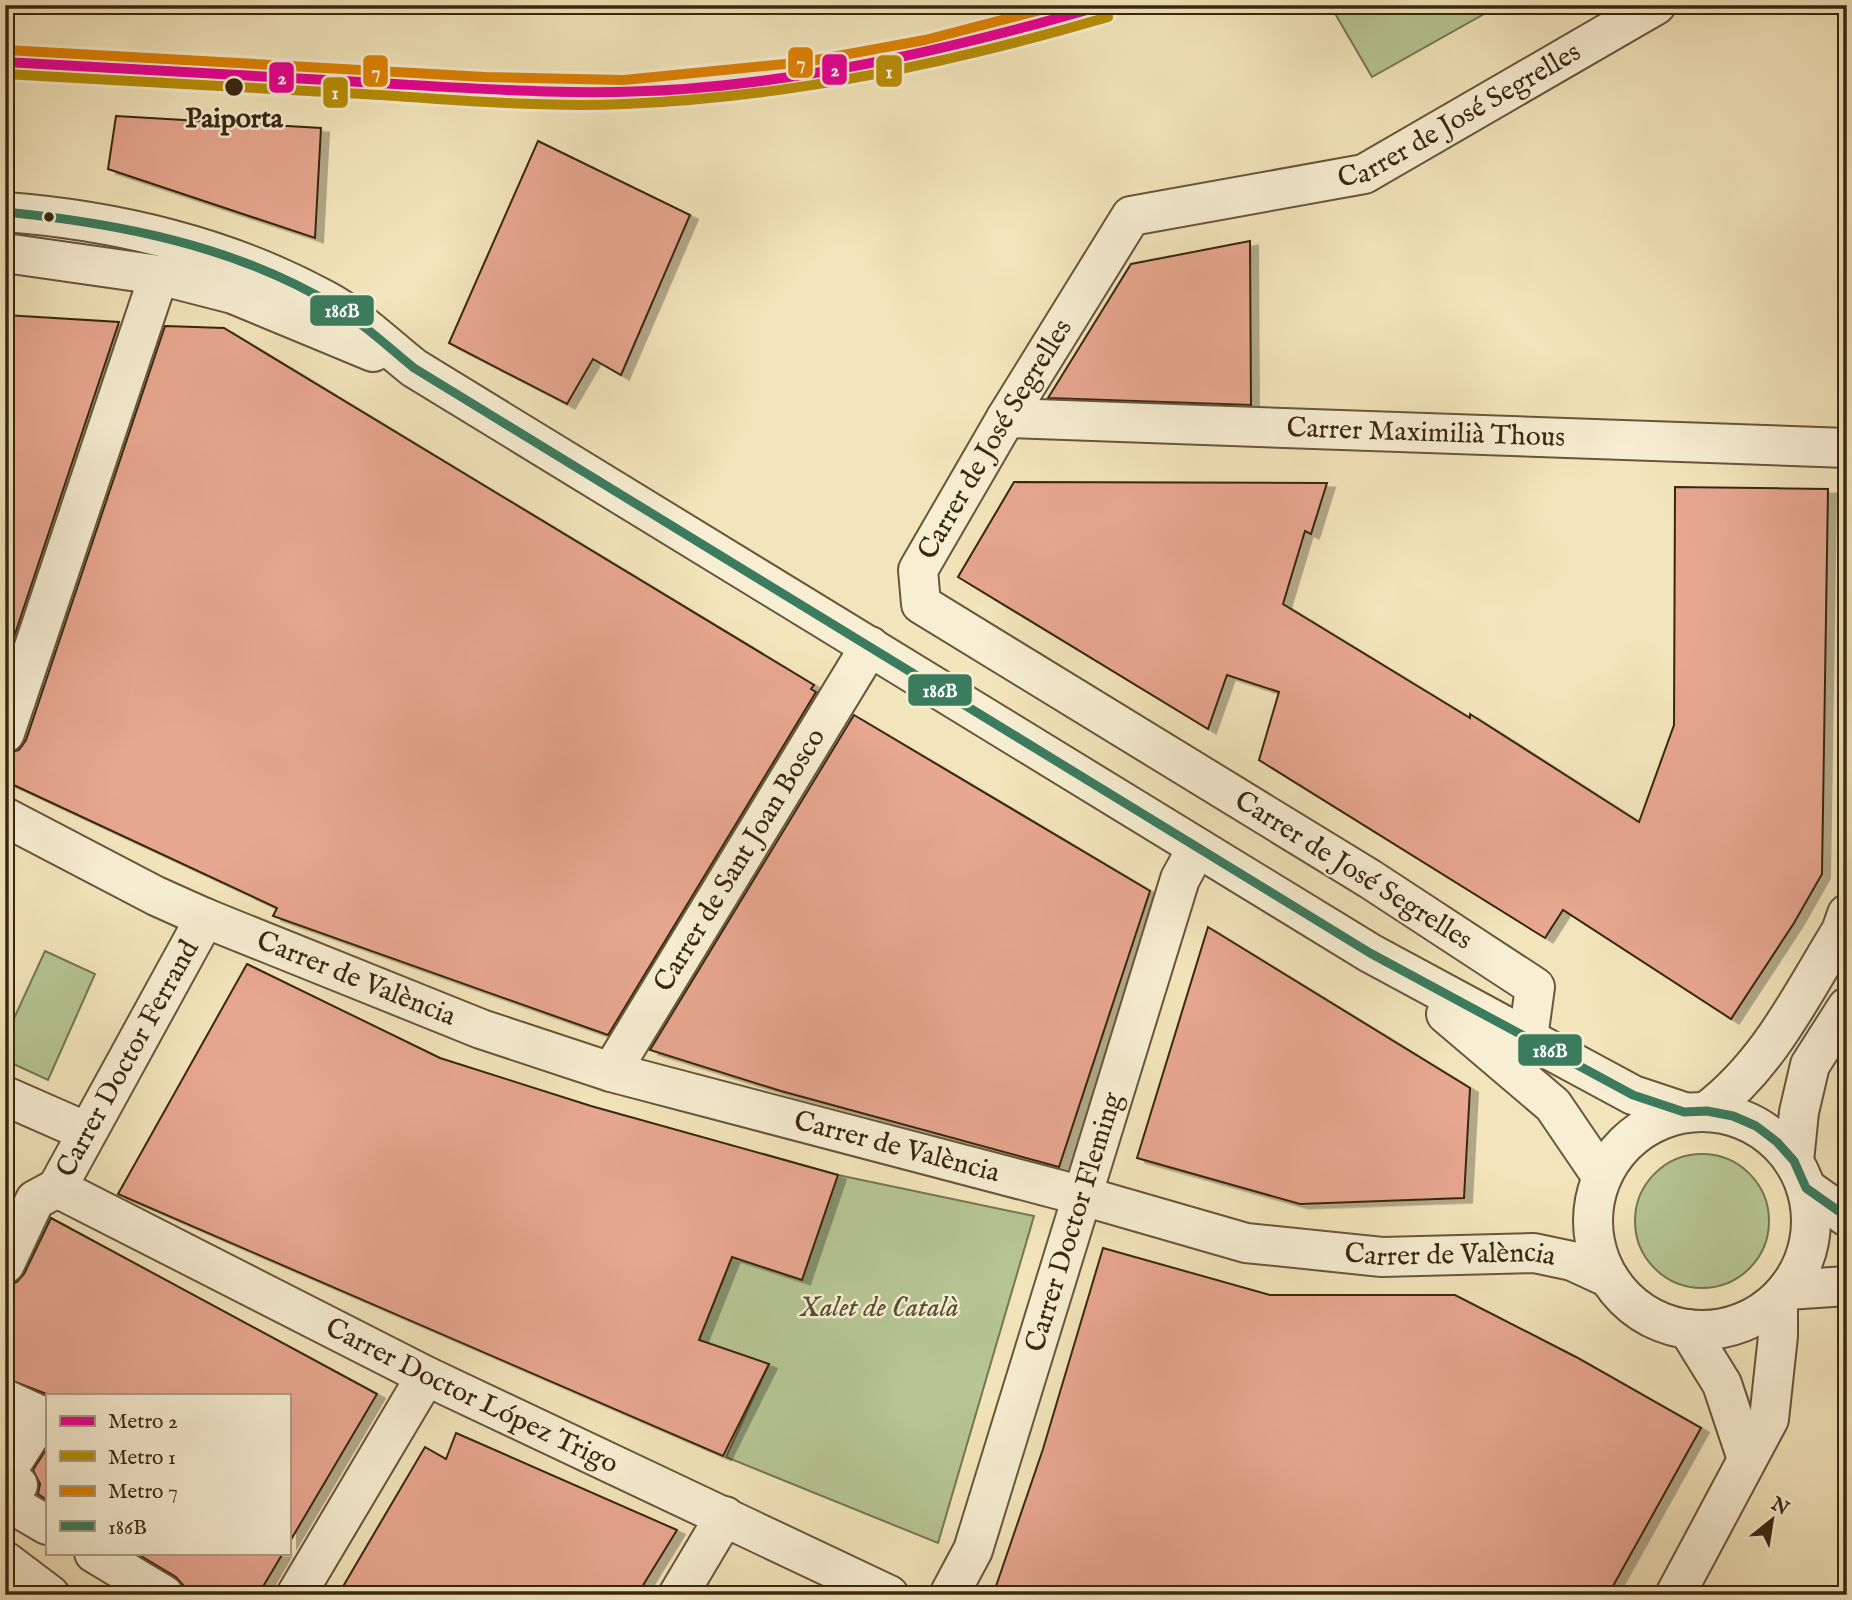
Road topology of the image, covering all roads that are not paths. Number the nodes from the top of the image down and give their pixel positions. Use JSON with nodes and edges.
{"nodes":[{"id":1,"x":1656,"y":5,"type":"edge"},
{"id":2,"x":5,"y":212,"type":"edge"},
{"id":3,"x":5,"y":253,"type":"edge"},
{"id":4,"x":159,"y":275,"type":"junction"},
{"id":5,"x":414,"y":368,"type":"junction"},
{"id":6,"x":1006,"y":418,"type":"junction"},
{"id":7,"x":1847,"y":448,"type":"edge"},
{"id":8,"x":870,"y":646,"type":"junction"},
{"id":9,"x":5,"y":733,"type":"edge"},
{"id":10,"x":8,"y":818,"type":"edge"},
{"id":11,"x":1197,"y":848,"type":"junction"},
{"id":12,"x":205,"y":918,"type":"junction"},
{"id":13,"x":1844,"y":922,"type":"edge"},
{"id":14,"x":1370,"y":953,"type":"junction"},
{"id":15,"x":1847,"y":1007,"type":"edge"},
{"id":16,"x":1528,"y":1038,"type":"junction"},
{"id":17,"x":611,"y":1072,"type":"junction"},
{"id":18,"x":5,"y":1096,"type":"edge"},
{"id":19,"x":1695,"y":1112,"type":"junction"},
{"id":20,"x":88,"y":1132,"type":"junction"},
{"id":21,"x":1800,"y":1175,"type":"junction"},
{"id":22,"x":1602,"y":1177,"type":"junction"},
{"id":23,"x":57,"y":1188,"type":"junction"},
{"id":24,"x":1083,"y":1196,"type":"junction"},
{"id":25,"x":1847,"y":1217,"type":"edge"},
{"id":26,"x":5,"y":1264,"type":"edge"},
{"id":27,"x":1609,"y":1279,"type":"junction"},
{"id":28,"x":1847,"y":1286,"type":"edge"},
{"id":29,"x":1782,"y":1295,"type":"junction"},
{"id":30,"x":1688,"y":1329,"type":"junction"},
{"id":31,"x":426,"y":1376,"type":"junction"},
{"id":32,"x":5,"y":1399,"type":"edge"},
{"id":33,"x":1746,"y":1459,"type":"junction"},
{"id":34,"x":5,"y":1476,"type":"edge"},
{"id":35,"x":725,"y":1517,"type":"junction"},
{"id":36,"x":46,"y":1524,"type":"edge"},
{"id":37,"x":96,"y":1554,"type":"edge"},
{"id":38,"x":5,"y":1561,"type":"edge"},
{"id":39,"x":1689,"y":1590,"type":"edge"},
{"id":40,"x":37,"y":1592,"type":"edge"},
{"id":41,"x":164,"y":1595,"type":"edge"},
{"id":42,"x":296,"y":1595,"type":"edge"},
{"id":43,"x":678,"y":1595,"type":"edge"},
{"id":44,"x":888,"y":1595,"type":"edge"},
{"id":45,"x":949,"y":1595,"type":"edge"}],
"edges":[{"from":1,"to":6,"type":"street","name":"Carrer de José Segrelles"},
{"from":2,"to":5,"type":"street"},
{"from":3,"to":4,"type":"street"},
{"from":4,"to":5,"type":"street"},
{"from":4,"to":9,"type":"street"},
{"from":5,"to":8,"type":"street"},
{"from":6,"to":7,"type":"street","name":"Carrer Maximilià Thous"},
{"from":6,"to":16,"type":"street","name":"Carrer de José Segrelles"},
{"from":8,"to":11,"type":"street"},
{"from":8,"to":17,"type":"street","name":"Carrer de Sant Joan Bosco"},
{"from":10,"to":12,"type":"street","name":"Carrer de València"},
{"from":11,"to":14,"type":"street"},
{"from":11,"to":24,"type":"street","name":"Carrer Doctor Fleming"},
{"from":12,"to":17,"type":"street","name":"Carrer de València"},
{"from":12,"to":20,"type":"street","name":"Carrer Doctor Ferrand"},
{"from":13,"to":19,"type":"street"},
{"from":14,"to":16,"type":"street"},
{"from":14,"to":22,"type":"street"},
{"from":15,"to":21,"type":"street"},
{"from":16,"to":19,"type":"street"},
{"from":17,"to":24,"type":"street","name":"Carrer de València"},
{"from":18,"to":20,"type":"street"},
{"from":19,"to":21,"type":"street"},
{"from":19,"to":22,"type":"street"},
{"from":20,"to":23,"type":"street","name":"Carrer Doctor Ferrand"},
{"from":21,"to":25,"type":"street"},
{"from":21,"to":29,"type":"street"},
{"from":22,"to":27,"type":"street"},
{"from":23,"to":26,"type":"street","name":"Carrer Doctor Ferrand"},
{"from":23,"to":31,"type":"street","name":"Carrer Doctor López Trigo"},
{"from":24,"to":27,"type":"street","name":"Carrer de València"},
{"from":24,"to":45,"type":"street","name":"Carrer Doctor Fleming"},
{"from":27,"to":30,"type":"street"},
{"from":28,"to":29,"type":"street"},
{"from":29,"to":30,"type":"street"},
{"from":29,"to":33,"type":"street"},
{"from":30,"to":33,"type":"street"},
{"from":31,"to":35,"type":"street","name":"Carrer Doctor López Trigo"},
{"from":31,"to":42,"type":"street"},
{"from":32,"to":34,"type":"street"},
{"from":33,"to":39,"type":"street"},
{"from":34,"to":36,"type":"street"},
{"from":35,"to":43,"type":"street"},
{"from":35,"to":44,"type":"street","name":"Carrer Doctor López Trigo"},
{"from":37,"to":41,"type":"street"},
{"from":38,"to":40,"type":"street"}]}
